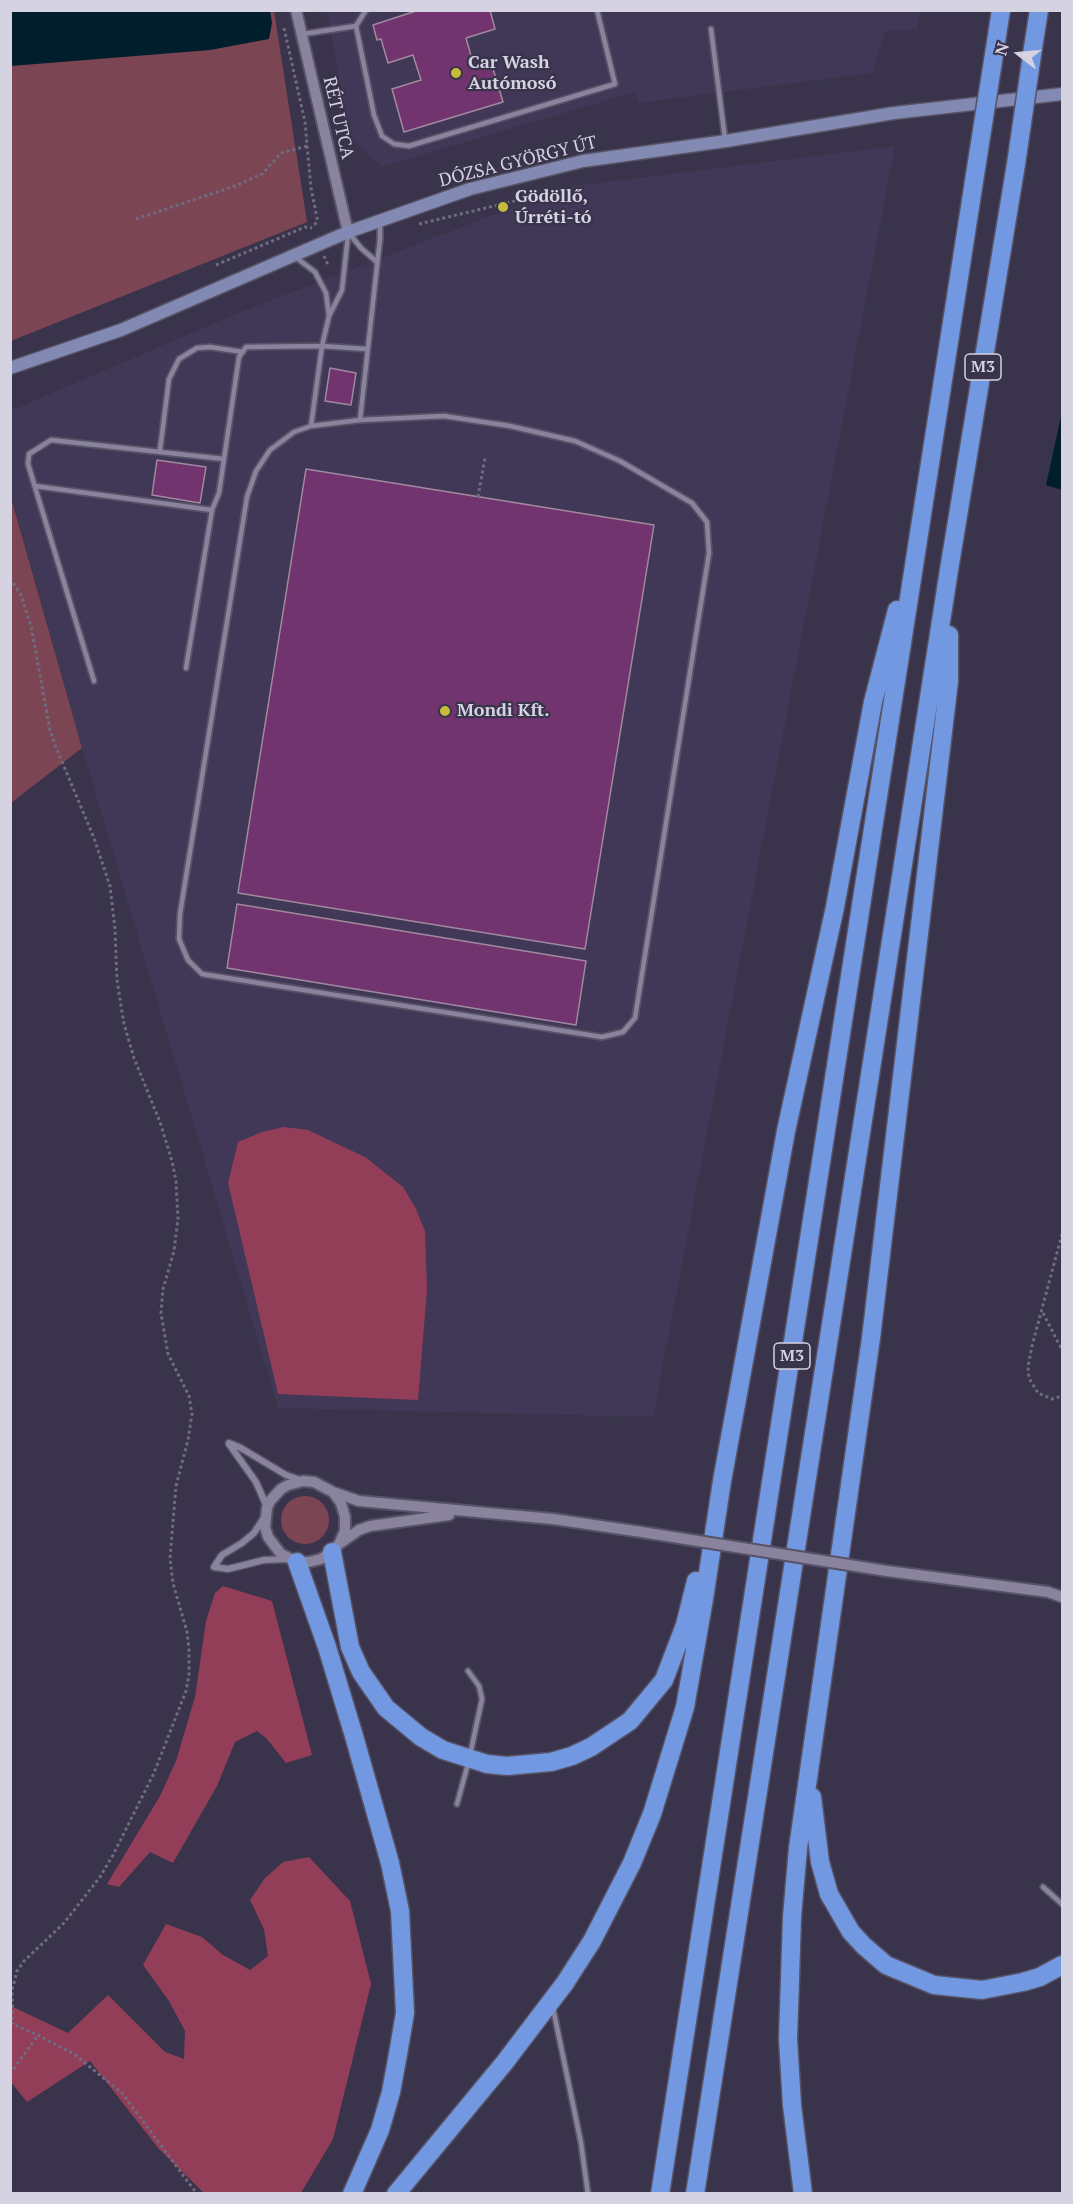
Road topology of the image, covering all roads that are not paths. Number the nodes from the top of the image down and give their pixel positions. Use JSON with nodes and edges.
{"nodes":[{"id":1,"x":296,"y":10,"type":"edge"},
{"id":2,"x":366,"y":10,"type":"edge"},
{"id":3,"x":597,"y":10,"type":"edge"},
{"id":4,"x":1001,"y":10,"type":"edge"},
{"id":5,"x":1039,"y":10,"type":"edge"},
{"id":6,"x":356,"y":26,"type":"junction"},
{"id":7,"x":711,"y":29,"type":"dead end"},
{"id":8,"x":301,"y":34,"type":"junction"},
{"id":9,"x":1062,"y":94,"type":"edge"},
{"id":10,"x":726,"y":141,"type":"junction"},
{"id":11,"x":380,"y":220,"type":"junction"},
{"id":12,"x":348,"y":232,"type":"junction"},
{"id":13,"x":294,"y":256,"type":"junction"},
{"id":14,"x":376,"y":262,"type":"junction"},
{"id":15,"x":329,"y":316,"type":"junction"},
{"id":16,"x":322,"y":346,"type":"junction"},
{"id":17,"x":366,"y":349,"type":"junction"},
{"id":18,"x":243,"y":352,"type":"junction"},
{"id":19,"x":10,"y":368,"type":"edge"},
{"id":20,"x":360,"y":420,"type":"junction"},
{"id":21,"x":311,"y":426,"type":"junction"},
{"id":22,"x":160,"y":450,"type":"junction"},
{"id":23,"x":224,"y":459,"type":"junction"},
{"id":24,"x":35,"y":486,"type":"junction"},
{"id":25,"x":212,"y":510,"type":"junction"},
{"id":26,"x":921,"y":519,"type":"junction"},
{"id":27,"x":949,"y":570,"type":"junction"},
{"id":28,"x":186,"y":668,"type":"dead end"},
{"id":29,"x":94,"y":681,"type":"dead end"},
{"id":30,"x":303,"y":1481,"type":"junction"},
{"id":31,"x":722,"y":1481,"type":"junction"},
{"id":32,"x":333,"y":1492,"type":"junction"},
{"id":33,"x":266,"y":1512,"type":"junction"},
{"id":34,"x":473,"y":1512,"type":"junction"},
{"id":35,"x":335,"y":1548,"type":"junction"},
{"id":36,"x":294,"y":1560,"type":"junction"},
{"id":37,"x":1048,"y":1592,"type":"junction"},
{"id":38,"x":1062,"y":1592,"type":"edge"},
{"id":39,"x":1062,"y":1597,"type":"edge"},
{"id":40,"x":468,"y":1671,"type":"dead end"},
{"id":41,"x":470,"y":1759,"type":"junction"},
{"id":42,"x":810,"y":1770,"type":"junction"},
{"id":43,"x":457,"y":1804,"type":"dead end"},
{"id":44,"x":1043,"y":1887,"type":"dead end"},
{"id":45,"x":1062,"y":1904,"type":"edge"},
{"id":46,"x":1062,"y":1965,"type":"edge"},
{"id":47,"x":552,"y":2002,"type":"junction"},
{"id":48,"x":352,"y":2193,"type":"edge"},
{"id":49,"x":396,"y":2193,"type":"edge"},
{"id":50,"x":588,"y":2193,"type":"edge"},
{"id":51,"x":660,"y":2193,"type":"edge"},
{"id":52,"x":695,"y":2193,"type":"edge"},
{"id":53,"x":804,"y":2193,"type":"edge"}],
"edges":[{"from":1,"to":8,"type":"street","name":"RÉT UTCA"},
{"from":2,"to":6,"type":"lane"},
{"from":3,"to":6,"type":"lane"},
{"from":4,"to":26,"type":"highway","number":"M3","bridge":true},
{"from":5,"to":27,"type":"highway","number":"M3","bridge":true},
{"from":6,"to":8,"type":"lane"},
{"from":7,"to":10,"type":"lane"},
{"from":8,"to":12,"type":"street","name":"RÉT UTCA"},
{"from":9,"to":10,"type":"main road","name":"DÓZSA GYÖRGY ÚT"},
{"from":10,"to":11,"type":"main road","name":"DÓZSA GYÖRGY ÚT"},
{"from":11,"to":12,"type":"main road","name":"DÓZSA GYÖRGY ÚT"},
{"from":11,"to":14,"type":"lane"},
{"from":12,"to":13,"type":"main road","name":"DÓZSA GYÖRGY ÚT"},
{"from":12,"to":14,"type":"lane"},
{"from":12,"to":15,"type":"lane"},
{"from":13,"to":15,"type":"lane"},
{"from":13,"to":19,"type":"main road","name":"DÓZSA GYÖRGY ÚT"},
{"from":14,"to":17,"type":"lane"},
{"from":15,"to":16,"type":"lane"},
{"from":16,"to":17,"type":"lane"},
{"from":16,"to":18,"type":"lane"},
{"from":16,"to":21,"type":"lane"},
{"from":17,"to":20,"type":"lane"},
{"from":18,"to":22,"type":"lane"},
{"from":18,"to":23,"type":"lane"},
{"from":20,"to":21,"type":"lane"},
{"from":20,"to":21,"type":"lane"},
{"from":22,"to":23,"type":"lane"},
{"from":22,"to":24,"type":"lane"},
{"from":23,"to":25,"type":"lane"},
{"from":24,"to":25,"type":"lane"},
{"from":24,"to":29,"type":"lane"},
{"from":25,"to":28,"type":"lane"},
{"from":26,"to":31,"type":"highway"},
{"from":26,"to":51,"type":"highway","number":"M3"},
{"from":27,"to":42,"type":"highway"},
{"from":27,"to":52,"type":"highway","number":"M3"},
{"from":30,"to":32,"type":"street"},
{"from":30,"to":33,"type":"street"},
{"from":30,"to":33,"type":"street"},
{"from":31,"to":41,"type":"highway"},
{"from":31,"to":47,"type":"highway"},
{"from":32,"to":34,"type":"street"},
{"from":32,"to":35,"type":"street"},
{"from":33,"to":36,"type":"street"},
{"from":33,"to":36,"type":"street"},
{"from":34,"to":35,"type":"street"},
{"from":34,"to":37,"type":"street","bridge":true},
{"from":35,"to":36,"type":"street"},
{"from":35,"to":41,"type":"highway"},
{"from":36,"to":48,"type":"highway"},
{"from":37,"to":38,"type":"street"},
{"from":37,"to":39,"type":"street"},
{"from":40,"to":41,"type":"lane"},
{"from":41,"to":43,"type":"lane"},
{"from":42,"to":46,"type":"highway"},
{"from":42,"to":53,"type":"highway"},
{"from":44,"to":45,"type":"lane"},
{"from":47,"to":49,"type":"highway"},
{"from":47,"to":50,"type":"lane"}]}
